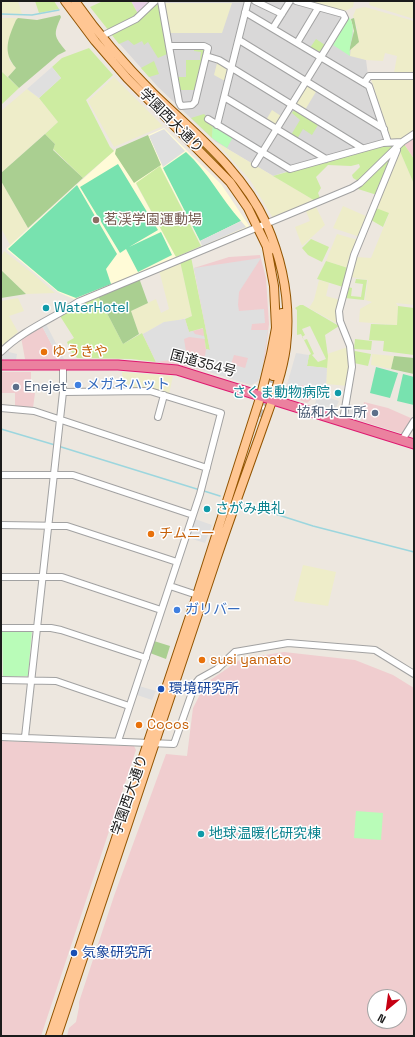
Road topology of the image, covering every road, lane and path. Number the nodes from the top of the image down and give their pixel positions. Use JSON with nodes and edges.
{"nodes":[{"id":1,"x":65,"y":1,"type":"edge"},
{"id":2,"x":75,"y":1,"type":"edge"},
{"id":3,"x":155,"y":1,"type":"edge"},
{"id":4,"x":161,"y":1,"type":"edge"},
{"id":5,"x":248,"y":1,"type":"edge"},
{"id":6,"x":255,"y":1,"type":"edge"},
{"id":7,"x":290,"y":1,"type":"edge"},
{"id":8,"x":296,"y":1,"type":"edge"},
{"id":9,"x":318,"y":8,"type":"junction"},
{"id":10,"x":245,"y":12,"type":"junction"},
{"id":11,"x":282,"y":14,"type":"junction"},
{"id":12,"x":273,"y":28,"type":"junction"},
{"id":13,"x":102,"y":36,"type":"junction"},
{"id":14,"x":239,"y":40,"type":"junction"},
{"id":15,"x":296,"y":43,"type":"junction"},
{"id":16,"x":169,"y":46,"type":"junction"},
{"id":17,"x":206,"y":56,"type":"junction"},
{"id":18,"x":321,"y":57,"type":"junction"},
{"id":19,"x":231,"y":67,"type":"junction"},
{"id":20,"x":414,"y":76,"type":"edge"},
{"id":21,"x":306,"y":80,"type":"junction"},
{"id":22,"x":364,"y":83,"type":"junction"},
{"id":23,"x":224,"y":97,"type":"junction"},
{"id":24,"x":292,"y":105,"type":"junction"},
{"id":25,"x":181,"y":106,"type":"junction"},
{"id":26,"x":176,"y":115,"type":"junction"},
{"id":27,"x":208,"y":119,"type":"dead end"},
{"id":28,"x":171,"y":122,"type":"junction"},
{"id":29,"x":217,"y":125,"type":"junction"},
{"id":30,"x":276,"y":129,"type":"junction"},
{"id":31,"x":384,"y":129,"type":"junction"},
{"id":32,"x":414,"y":134,"type":"edge"},
{"id":33,"x":388,"y":142,"type":"junction"},
{"id":34,"x":400,"y":144,"type":"junction"},
{"id":35,"x":362,"y":148,"type":"junction"},
{"id":36,"x":262,"y":152,"type":"junction"},
{"id":37,"x":326,"y":159,"type":"junction"},
{"id":38,"x":255,"y":164,"type":"dead end"},
{"id":39,"x":262,"y":225,"type":"junction"},
{"id":40,"x":271,"y":247,"type":"junction"},
{"id":41,"x":1,"y":352,"type":"edge"},
{"id":42,"x":1,"y":365,"type":"edge"},
{"id":43,"x":63,"y":365,"type":"junction"},
{"id":44,"x":273,"y":376,"type":"tunnel mouth"},
{"id":45,"x":64,"y":392,"type":"junction"},
{"id":46,"x":164,"y":395,"type":"junction"},
{"id":47,"x":261,"y":395,"type":"junction"},
{"id":48,"x":272,"y":399,"type":"junction"},
{"id":49,"x":1,"y":408,"type":"edge"},
{"id":50,"x":158,"y":417,"type":"dead end"},
{"id":51,"x":260,"y":417,"type":"tunnel mouth"},
{"id":52,"x":60,"y":420,"type":"junction"},
{"id":53,"x":343,"y":420,"type":"junction"},
{"id":54,"x":414,"y":421,"type":"edge"},
{"id":55,"x":402,"y":440,"type":"junction"},
{"id":56,"x":414,"y":444,"type":"edge"},
{"id":57,"x":207,"y":468,"type":"junction"},
{"id":58,"x":54,"y":474,"type":"junction"},
{"id":59,"x":1,"y":475,"type":"edge"},
{"id":60,"x":193,"y":515,"type":"junction"},
{"id":61,"x":1,"y":525,"type":"edge"},
{"id":62,"x":49,"y":525,"type":"junction"},
{"id":63,"x":214,"y":555,"type":"junction"},
{"id":64,"x":177,"y":562,"type":"junction"},
{"id":65,"x":1,"y":576,"type":"edge"},
{"id":66,"x":43,"y":576,"type":"junction"},
{"id":67,"x":170,"y":586,"type":"junction"},
{"id":68,"x":200,"y":596,"type":"junction"},
{"id":69,"x":161,"y":610,"type":"junction"},
{"id":70,"x":1,"y":628,"type":"edge"},
{"id":71,"x":38,"y":628,"type":"junction"},
{"id":72,"x":146,"y":658,"type":"junction"},
{"id":73,"x":414,"y":674,"type":"edge"},
{"id":74,"x":1,"y":675,"type":"edge"},
{"id":75,"x":32,"y":679,"type":"junction"},
{"id":76,"x":1,"y":680,"type":"edge"},
{"id":77,"x":129,"y":706,"type":"junction"},
{"id":78,"x":1,"y":737,"type":"edge"},
{"id":79,"x":26,"y":738,"type":"junction"},
{"id":80,"x":118,"y":741,"type":"junction"},
{"id":81,"x":152,"y":743,"type":"junction"},
{"id":82,"x":50,"y":1036,"type":"edge"},
{"id":83,"x":57,"y":1036,"type":"edge"}],
"edges":[{"from":1,"to":28,"type":"main road","name":"学園西大通り"},
{"from":2,"to":13,"type":"main road","name":"学園西大通り"},
{"from":3,"to":13,"type":"street"},
{"from":4,"to":16,"type":"street"},
{"from":5,"to":10,"type":"street"},
{"from":6,"to":11,"type":"street"},
{"from":7,"to":11,"type":"street"},
{"from":8,"to":9,"type":"street"},
{"from":9,"to":15,"type":"street"},
{"from":9,"to":18,"type":"street"},
{"from":10,"to":12,"type":"street"},
{"from":10,"to":14,"type":"street"},
{"from":11,"to":12,"type":"street"},
{"from":12,"to":15,"type":"street"},
{"from":13,"to":26,"type":"main road","name":"学園西大通り"},
{"from":14,"to":19,"type":"street"},
{"from":14,"to":21,"type":"street"},
{"from":15,"to":18,"type":"street"},
{"from":16,"to":17,"type":"street"},
{"from":16,"to":25,"type":"street"},
{"from":17,"to":19,"type":"street"},
{"from":17,"to":25,"type":"street"},
{"from":18,"to":21,"type":"street"},
{"from":18,"to":22,"type":"street"},
{"from":19,"to":23,"type":"street"},
{"from":19,"to":24,"type":"street"},
{"from":20,"to":22,"type":"street"},
{"from":21,"to":24,"type":"street"},
{"from":21,"to":31,"type":"street"},
{"from":22,"to":31,"type":"street"},
{"from":23,"to":29,"type":"street"},
{"from":23,"to":30,"type":"street"},
{"from":24,"to":30,"type":"street"},
{"from":24,"to":35,"type":"street"},
{"from":25,"to":26,"type":"street"},
{"from":26,"to":28,"type":"street"},
{"from":26,"to":39,"type":"main road","name":"学園西大通り"},
{"from":27,"to":29,"type":"street"},
{"from":28,"to":39,"type":"main road","name":"学園西大通り"},
{"from":29,"to":36,"type":"street"},
{"from":30,"to":36,"type":"street"},
{"from":30,"to":37,"type":"street"},
{"from":31,"to":33,"type":"street"},
{"from":32,"to":34,"type":"street"},
{"from":33,"to":34,"type":"street"},
{"from":33,"to":35,"type":"street"},
{"from":34,"to":39,"type":"street"},
{"from":34,"to":53,"type":"street"},
{"from":35,"to":37,"type":"street"},
{"from":36,"to":37,"type":"street"},
{"from":36,"to":38,"type":"street"},
{"from":39,"to":40,"type":"main road","name":"学園西大通り"},
{"from":39,"to":41,"type":"street"},
{"from":40,"to":44,"type":"main road","name":"学園西大通り"},
{"from":40,"to":47,"type":"main road","name":"学園西大通り"},
{"from":40,"to":48,"type":"main road","name":"学園西大通り"},
{"from":42,"to":43,"type":"highway","name":"国道354号"},
{"from":43,"to":45,"type":"street"},
{"from":43,"to":47,"type":"highway","name":"国道354号"},
{"from":45,"to":46,"type":"street"},
{"from":45,"to":52,"type":"street"},
{"from":46,"to":50,"type":"street"},
{"from":46,"to":57,"type":"street"},
{"from":47,"to":48,"type":"highway","name":"国道354号"},
{"from":47,"to":63,"type":"main road","name":"学園西大通り"},
{"from":48,"to":53,"type":"highway","name":"国道354号"},
{"from":48,"to":63,"type":"main road","name":"学園西大通り"},
{"from":49,"to":52,"type":"street"},
{"from":51,"to":63,"type":"main road","name":"学園西大通り"},
{"from":52,"to":57,"type":"street"},
{"from":52,"to":58,"type":"street"},
{"from":53,"to":55,"type":"highway","name":"国道354号"},
{"from":54,"to":55,"type":"street"},
{"from":55,"to":56,"type":"highway","name":"国道354号"},
{"from":57,"to":60,"type":"street"},
{"from":58,"to":59,"type":"street"},
{"from":58,"to":60,"type":"street"},
{"from":58,"to":62,"type":"street"},
{"from":60,"to":64,"type":"street"},
{"from":61,"to":62,"type":"street"},
{"from":62,"to":64,"type":"street"},
{"from":62,"to":66,"type":"street"},
{"from":63,"to":68,"type":"main road","name":"学園西大通り"},
{"from":64,"to":67,"type":"street"},
{"from":65,"to":66,"type":"street"},
{"from":66,"to":69,"type":"street"},
{"from":66,"to":71,"type":"street"},
{"from":67,"to":68,"type":"street"},
{"from":67,"to":69,"type":"street"},
{"from":68,"to":81,"type":"main road","name":"学園西大通り"},
{"from":69,"to":72,"type":"street"},
{"from":70,"to":71,"type":"street"},
{"from":71,"to":72,"type":"street"},
{"from":71,"to":75,"type":"street"},
{"from":72,"to":77,"type":"street"},
{"from":73,"to":81,"type":"street"},
{"from":74,"to":76,"type":"street"},
{"from":75,"to":76,"type":"street"},
{"from":75,"to":77,"type":"street"},
{"from":75,"to":79,"type":"street"},
{"from":77,"to":80,"type":"street"},
{"from":78,"to":79,"type":"street"},
{"from":79,"to":80,"type":"street"},
{"from":80,"to":81,"type":"street"},
{"from":81,"to":82,"type":"main road","name":"学園西大通り"},
{"from":81,"to":83,"type":"main road","name":"学園西大通り"}]}
